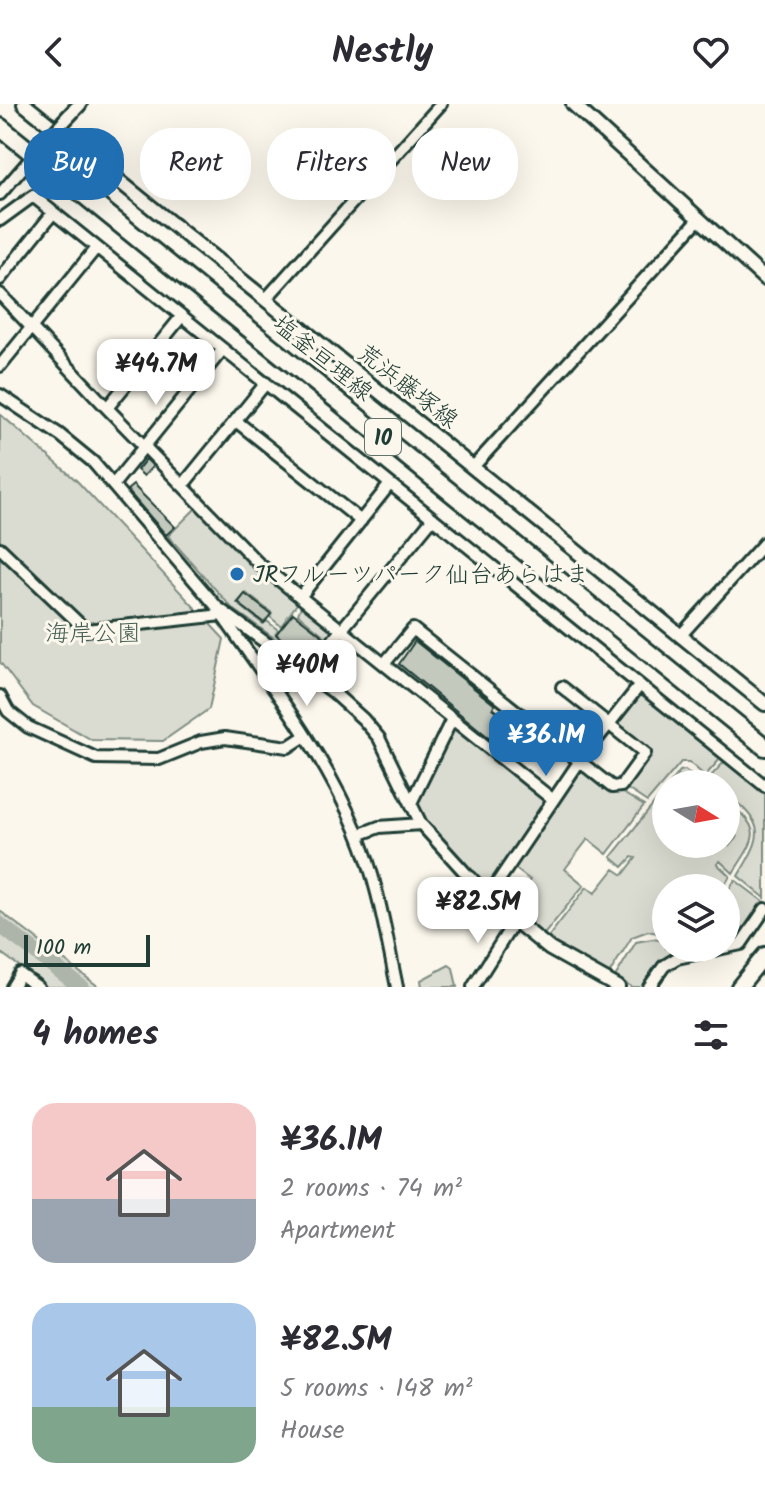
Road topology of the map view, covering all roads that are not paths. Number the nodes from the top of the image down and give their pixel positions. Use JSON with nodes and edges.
{"nodes":[{"id":1,"x":24,"y":104,"type":"edge"},
{"id":2,"x":80,"y":104,"type":"edge"},
{"id":3,"x":441,"y":104,"type":"edge"},
{"id":4,"x":573,"y":104,"type":"edge"},
{"id":5,"x":63,"y":122,"type":"joint"},
{"id":6,"x":0,"y":127,"type":"edge"},
{"id":7,"x":58,"y":128,"type":"edge"},
{"id":8,"x":24,"y":147,"type":"edge"},
{"id":9,"x":24,"y":166,"type":"edge"},
{"id":10,"x":0,"y":194,"type":"edge"},
{"id":11,"x":90,"y":200,"type":"edge"},
{"id":12,"x":53,"y":213,"type":"junction"},
{"id":13,"x":699,"y":219,"type":"junction"},
{"id":14,"x":0,"y":220,"type":"edge"},
{"id":15,"x":96,"y":248,"type":"junction"},
{"id":16,"x":0,"y":279,"type":"edge"},
{"id":17,"x":765,"y":279,"type":"edge"},
{"id":18,"x":0,"y":294,"type":"edge"},
{"id":19,"x":265,"y":300,"type":"junction"},
{"id":20,"x":182,"y":316,"type":"junction"},
{"id":21,"x":31,"y":329,"type":"junction"},
{"id":22,"x":223,"y":349,"type":"junction"},
{"id":23,"x":0,"y":366,"type":"edge"},
{"id":24,"x":266,"y":383,"type":"junction"},
{"id":25,"x":0,"y":395,"type":"edge"},
{"id":26,"x":107,"y":408,"type":"junction"},
{"id":27,"x":236,"y":421,"type":"junction"},
{"id":28,"x":146,"y":447,"type":"junction"},
{"id":29,"x":474,"y":466,"type":"junction"},
{"id":30,"x":390,"y":484,"type":"junction"},
{"id":31,"x":113,"y":485,"type":"junction"},
{"id":32,"x":183,"y":485,"type":"junction"},
{"id":33,"x":433,"y":518,"type":"junction"},
{"id":34,"x":361,"y":521,"type":"junction"},
{"id":35,"x":765,"y":542,"type":"edge"},
{"id":36,"x":0,"y":548,"type":"edge"},
{"id":37,"x":300,"y":597,"type":"junction"},
{"id":38,"x":220,"y":611,"type":"junction"},
{"id":39,"x":342,"y":630,"type":"junction"},
{"id":40,"x":681,"y":635,"type":"junction"},
{"id":41,"x":384,"y":664,"type":"junction"},
{"id":42,"x":307,"y":672,"type":"junction"},
{"id":43,"x":640,"y":685,"type":"junction"},
{"id":44,"x":562,"y":687,"type":"dead end"},
{"id":45,"x":0,"y":696,"type":"edge"},
{"id":46,"x":765,"y":704,"type":"edge"},
{"id":47,"x":452,"y":719,"type":"junction"},
{"id":48,"x":609,"y":724,"type":"junction"},
{"id":49,"x":305,"y":736,"type":"junction"},
{"id":50,"x":765,"y":747,"type":"edge"},
{"id":51,"x":579,"y":762,"type":"junction"},
{"id":52,"x":765,"y":786,"type":"edge"},
{"id":53,"x":552,"y":799,"type":"junction"},
{"id":54,"x":411,"y":803,"type":"junction"},
{"id":55,"x":421,"y":824,"type":"junction"},
{"id":56,"x":358,"y":835,"type":"junction"},
{"id":57,"x":470,"y":878,"type":"joint"},
{"id":58,"x":487,"y":898,"type":"junction"},
{"id":59,"x":765,"y":909,"type":"edge"},
{"id":60,"x":514,"y":922,"type":"junction"},
{"id":61,"x":765,"y":955,"type":"edge"},
{"id":62,"x":12,"y":987,"type":"edge"},
{"id":63,"x":38,"y":987,"type":"edge"},
{"id":64,"x":397,"y":987,"type":"edge"},
{"id":65,"x":473,"y":987,"type":"edge"},
{"id":66,"x":618,"y":987,"type":"edge"},
{"id":67,"x":649,"y":987,"type":"edge"},
{"id":68,"x":739,"y":987,"type":"edge"}],
"edges":[{"from":1,"to":19,"type":"street","name":"荒浜藤塚線"},
{"from":2,"to":5,"type":"street"},
{"from":3,"to":19,"type":"street"},
{"from":4,"to":13,"type":"street"},
{"from":5,"to":7,"type":"street","bridge":true},
{"from":6,"to":8,"type":"main road","name":"塩釜亘理線","number":"10"},
{"from":9,"to":10,"type":"street"},
{"from":11,"to":50,"type":"main road","name":"塩釜亘理線","number":"10"},
{"from":12,"to":14,"type":"street"},
{"from":12,"to":15,"type":"street"},
{"from":12,"to":16,"type":"street"},
{"from":13,"to":17,"type":"street"},
{"from":13,"to":29,"type":"street"},
{"from":15,"to":20,"type":"street"},
{"from":15,"to":21,"type":"street"},
{"from":18,"to":21,"type":"street"},
{"from":19,"to":29,"type":"street","name":"荒浜藤塚線"},
{"from":20,"to":22,"type":"street"},
{"from":20,"to":26,"type":"street"},
{"from":21,"to":23,"type":"street"},
{"from":21,"to":26,"type":"street"},
{"from":22,"to":24,"type":"street"},
{"from":22,"to":28,"type":"street"},
{"from":24,"to":27,"type":"street"},
{"from":24,"to":30,"type":"street"},
{"from":25,"to":31,"type":"street"},
{"from":26,"to":28,"type":"street"},
{"from":27,"to":32,"type":"street"},
{"from":27,"to":34,"type":"street"},
{"from":28,"to":31,"type":"street"},
{"from":28,"to":32,"type":"street"},
{"from":29,"to":40,"type":"street","name":"荒浜藤塚線"},
{"from":30,"to":33,"type":"street"},
{"from":30,"to":34,"type":"street"},
{"from":31,"to":38,"type":"street"},
{"from":32,"to":37,"type":"street"},
{"from":33,"to":39,"type":"street"},
{"from":33,"to":43,"type":"street"},
{"from":34,"to":37,"type":"street"},
{"from":35,"to":40,"type":"street"},
{"from":36,"to":38,"type":"street"},
{"from":37,"to":39,"type":"street"},
{"from":38,"to":42,"type":"street"},
{"from":38,"to":49,"type":"street"},
{"from":39,"to":41,"type":"street"},
{"from":39,"to":42,"type":"street"},
{"from":40,"to":46,"type":"street","name":"荒浜藤塚線"},
{"from":41,"to":47,"type":"street"},
{"from":41,"to":51,"type":"street"},
{"from":42,"to":54,"type":"street"},
{"from":43,"to":48,"type":"street"},
{"from":43,"to":52,"type":"street"},
{"from":44,"to":48,"type":"street"},
{"from":45,"to":49,"type":"street"},
{"from":47,"to":53,"type":"street"},
{"from":47,"to":54,"type":"street"},
{"from":48,"to":51,"type":"street"},
{"from":48,"to":51,"type":"street"},
{"from":49,"to":56,"type":"street"},
{"from":51,"to":53,"type":"street"},
{"from":53,"to":58,"type":"street"},
{"from":54,"to":55,"type":"street"},
{"from":55,"to":56,"type":"street"},
{"from":55,"to":57,"type":"street"},
{"from":56,"to":64,"type":"street"},
{"from":57,"to":58,"type":"street"},
{"from":58,"to":60,"type":"street"},
{"from":59,"to":67,"type":"street"},
{"from":60,"to":65,"type":"street"},
{"from":60,"to":66,"type":"street"},
{"from":61,"to":68,"type":"main road"},
{"from":62,"to":63,"type":"street"}]}
